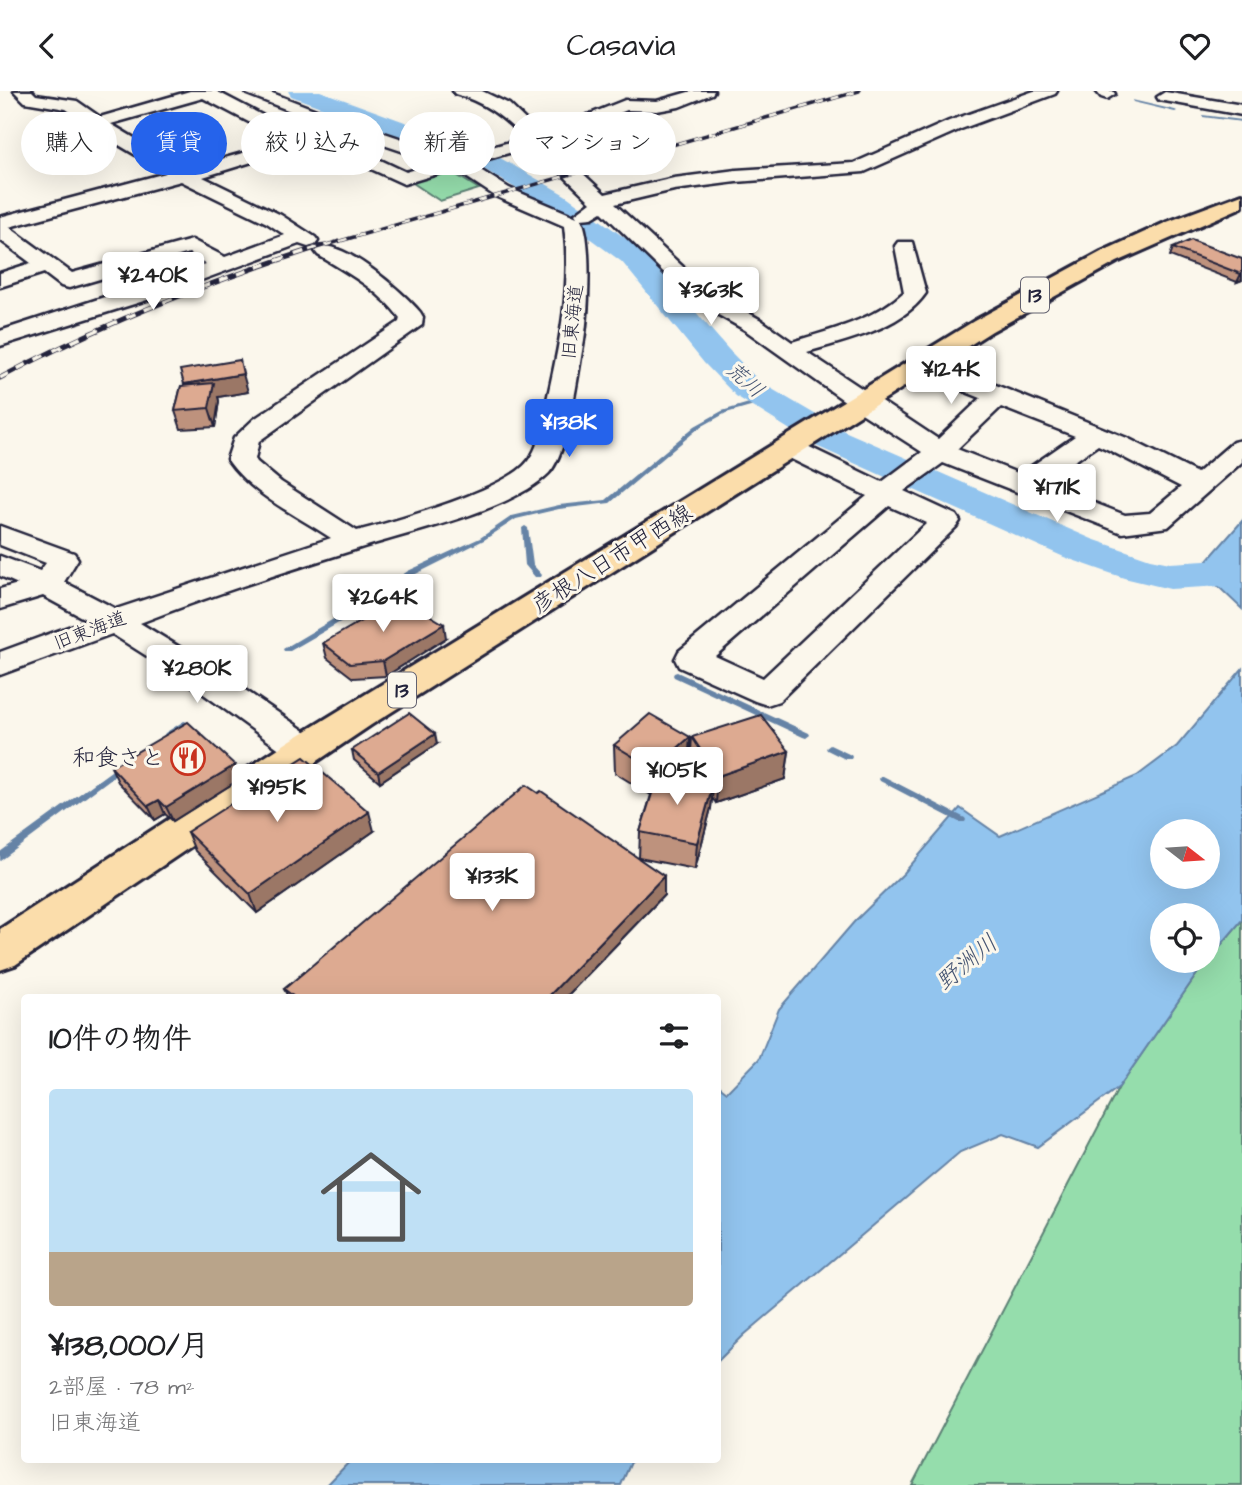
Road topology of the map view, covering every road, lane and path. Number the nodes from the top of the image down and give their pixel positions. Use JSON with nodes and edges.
{"nodes":[{"id":1,"x":22,"y":91,"type":"edge"},
{"id":2,"x":253,"y":91,"type":"edge"},
{"id":3,"x":461,"y":91,"type":"edge"},
{"id":4,"x":706,"y":91,"type":"edge"},
{"id":5,"x":1049,"y":91,"type":"edge"},
{"id":6,"x":206,"y":92,"type":"edge"},
{"id":7,"x":87,"y":96,"type":"dead end"},
{"id":8,"x":1165,"y":97,"type":"dead end"},
{"id":9,"x":626,"y":98,"type":"edge"},
{"id":10,"x":65,"y":104,"type":"junction"},
{"id":11,"x":1242,"y":110,"type":"edge"},
{"id":12,"x":83,"y":112,"type":"edge"},
{"id":13,"x":244,"y":112,"type":"edge"},
{"id":14,"x":309,"y":112,"type":"edge"},
{"id":15,"x":602,"y":112,"type":"edge"},
{"id":16,"x":509,"y":114,"type":"edge"},
{"id":17,"x":117,"y":117,"type":"edge"},
{"id":18,"x":117,"y":135,"type":"edge"},
{"id":19,"x":122,"y":139,"type":"junction"},
{"id":20,"x":117,"y":140,"type":"edge"},
{"id":21,"x":241,"y":160,"type":"edge"},
{"id":22,"x":385,"y":167,"type":"edge"},
{"id":23,"x":399,"y":167,"type":"edge"},
{"id":24,"x":387,"y":172,"type":"junction"},
{"id":25,"x":418,"y":175,"type":"edge"},
{"id":26,"x":479,"y":175,"type":"edge"},
{"id":27,"x":571,"y":175,"type":"edge"},
{"id":28,"x":185,"y":176,"type":"junction"},
{"id":29,"x":1242,"y":200,"type":"edge"},
{"id":30,"x":600,"y":204,"type":"junction"},
{"id":31,"x":260,"y":212,"type":"junction"},
{"id":32,"x":0,"y":223,"type":"edge"},
{"id":33,"x":574,"y":223,"type":"junction"},
{"id":34,"x":0,"y":230,"type":"edge"},
{"id":35,"x":905,"y":246,"type":"dead end"},
{"id":36,"x":10,"y":249,"type":"edge"},
{"id":37,"x":47,"y":265,"type":"junction"},
{"id":38,"x":223,"y":265,"type":"junction"},
{"id":39,"x":0,"y":280,"type":"edge"},
{"id":40,"x":0,"y":338,"type":"edge"},
{"id":41,"x":790,"y":350,"type":"junction"},
{"id":42,"x":919,"y":365,"type":"junction"},
{"id":43,"x":998,"y":397,"type":"junction"},
{"id":44,"x":851,"y":408,"type":"junction"},
{"id":45,"x":1095,"y":435,"type":"junction"},
{"id":46,"x":799,"y":442,"type":"junction"},
{"id":47,"x":1242,"y":447,"type":"edge"},
{"id":48,"x":938,"y":453,"type":"junction"},
{"id":49,"x":1022,"y":485,"type":"junction"},
{"id":50,"x":1199,"y":485,"type":"junction"},
{"id":51,"x":891,"y":489,"type":"junction"},
{"id":52,"x":0,"y":535,"type":"edge"},
{"id":53,"x":351,"y":541,"type":"junction"},
{"id":54,"x":0,"y":565,"type":"edge"},
{"id":55,"x":42,"y":583,"type":"junction"},
{"id":56,"x":0,"y":599,"type":"edge"},
{"id":57,"x":118,"y":621,"type":"junction"},
{"id":58,"x":0,"y":664,"type":"edge"},
{"id":59,"x":304,"y":749,"type":"junction"},
{"id":60,"x":0,"y":952,"type":"edge"}],
"edges":[{"from":1,"to":10,"type":"street"},
{"from":2,"to":14,"type":"street"},
{"from":3,"to":16,"type":"street"},
{"from":4,"to":9,"type":"street"},
{"from":5,"to":30,"type":"street"},
{"from":6,"to":13,"type":"street"},
{"from":6,"to":17,"type":"street"},
{"from":7,"to":10,"type":"street"},
{"from":8,"to":11,"type":"street"},
{"from":9,"to":15,"type":"street"},
{"from":10,"to":12,"type":"street"},
{"from":18,"to":19,"type":"street"},
{"from":19,"to":20,"type":"street"},
{"from":19,"to":28,"type":"street"},
{"from":21,"to":28,"type":"street"},
{"from":22,"to":24,"type":"street"},
{"from":23,"to":24,"type":"street"},
{"from":24,"to":25,"type":"street"},
{"from":26,"to":33,"type":"street"},
{"from":27,"to":30,"type":"street"},
{"from":28,"to":31,"type":"street"},
{"from":28,"to":32,"type":"street"},
{"from":29,"to":42,"type":"main road","name":"彦根八日市甲西線","number":"13"},
{"from":30,"to":33,"type":"street"},
{"from":30,"to":41,"type":"street"},
{"from":31,"to":38,"type":"street"},
{"from":31,"to":53,"type":"street"},
{"from":33,"to":53,"type":"street","name":"旧東海道"},
{"from":34,"to":36,"type":"street"},
{"from":35,"to":41,"type":"street"},
{"from":36,"to":37,"type":"street"},
{"from":37,"to":38,"type":"street"},
{"from":37,"to":39,"type":"street"},
{"from":38,"to":40,"type":"street"},
{"from":41,"to":44,"type":"street"},
{"from":42,"to":43,"type":"street"},
{"from":42,"to":44,"type":"main road","name":"彦根八日市甲西線","number":"13"},
{"from":43,"to":45,"type":"street"},
{"from":43,"to":48,"type":"street"},
{"from":44,"to":46,"type":"main road","name":"彦根八日市甲西線","number":"13"},
{"from":44,"to":48,"type":"street"},
{"from":45,"to":49,"type":"street"},
{"from":45,"to":50,"type":"street"},
{"from":46,"to":51,"type":"street"},
{"from":46,"to":59,"type":"main road","name":"彦根八日市甲西線","number":"13"},
{"from":47,"to":50,"type":"street"},
{"from":48,"to":49,"type":"street"},
{"from":48,"to":51,"type":"street"},
{"from":49,"to":50,"type":"street"},
{"from":51,"to":51,"type":"street"},
{"from":52,"to":55,"type":"street"},
{"from":53,"to":57,"type":"street","name":"旧東海道"},
{"from":54,"to":55,"type":"street"},
{"from":55,"to":56,"type":"street"},
{"from":55,"to":57,"type":"street"},
{"from":57,"to":58,"type":"street","name":"旧東海道"},
{"from":57,"to":59,"type":"street"},
{"from":59,"to":60,"type":"main road","name":"彦根八日市甲西線","number":"13"}]}
